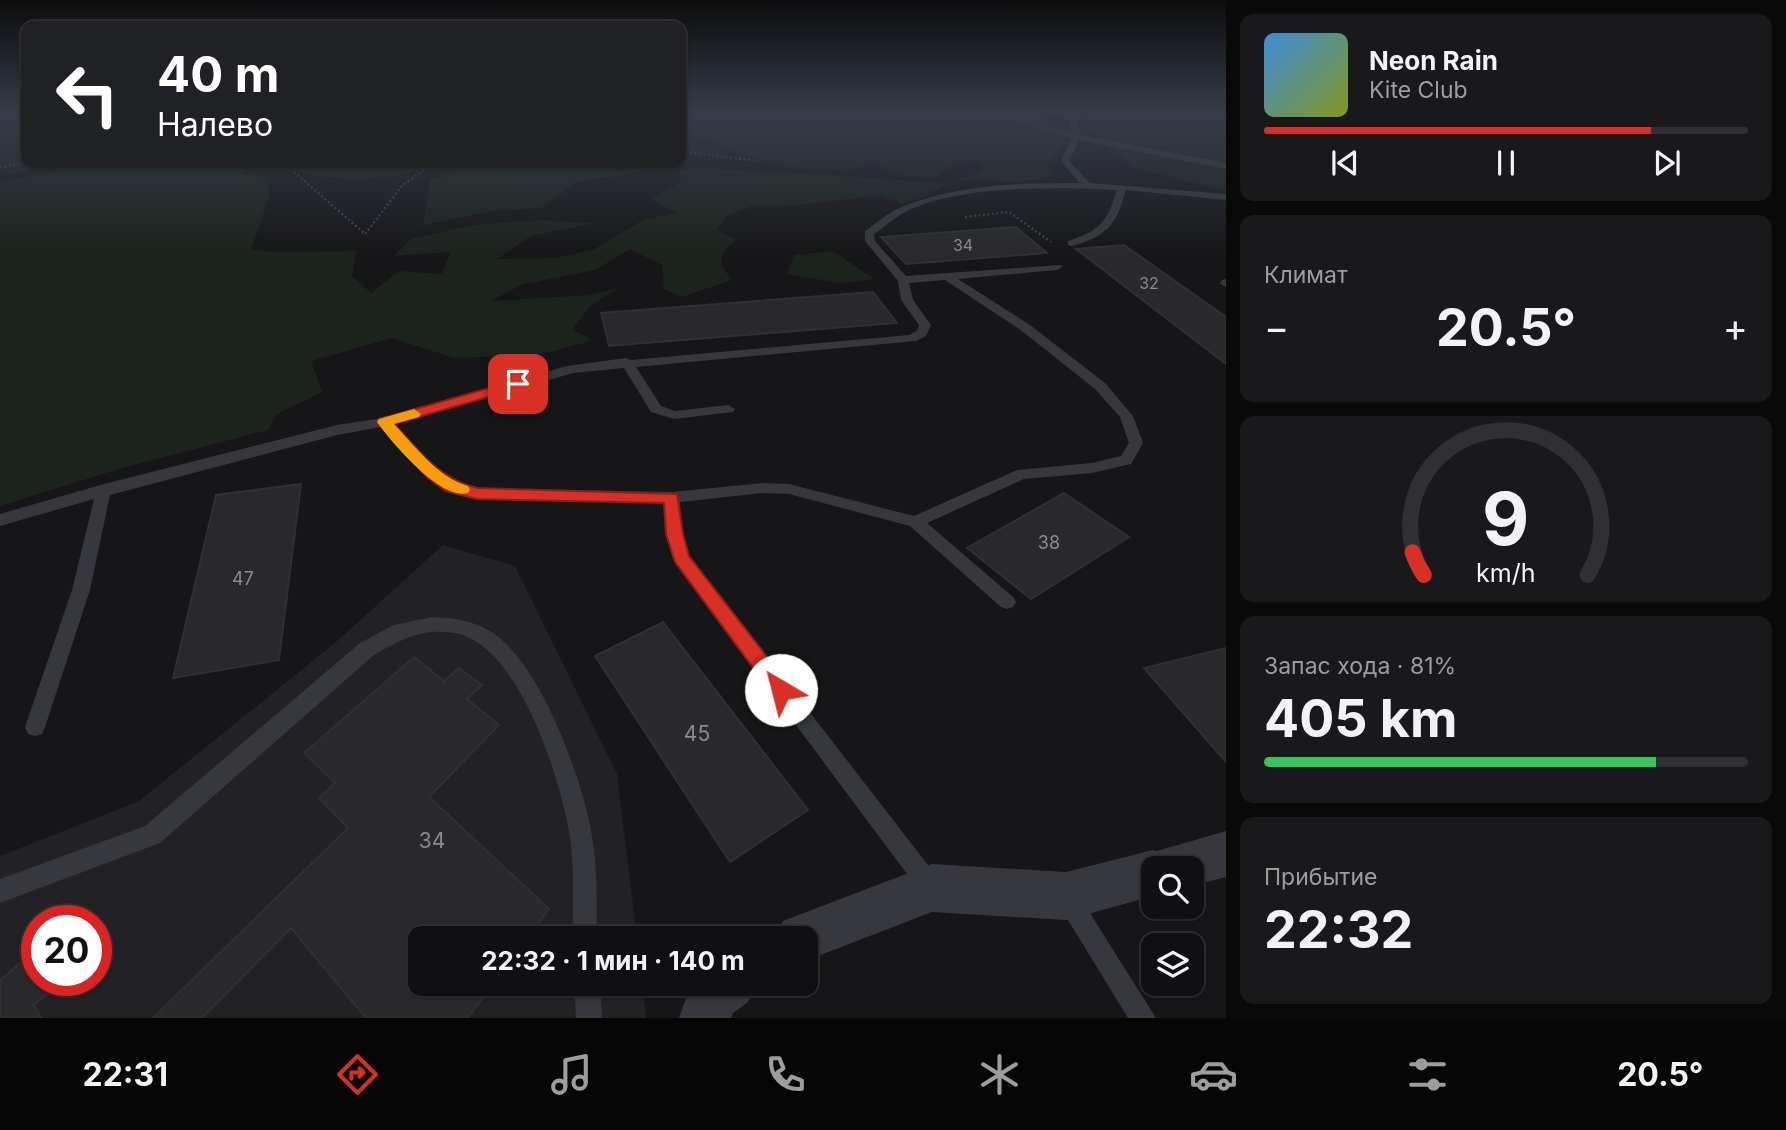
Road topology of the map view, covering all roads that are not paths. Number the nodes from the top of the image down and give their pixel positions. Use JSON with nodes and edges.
{"nodes":[{"id":1,"x":1065,"y":161,"type":"edge"},
{"id":2,"x":1198,"y":161,"type":"edge"},
{"id":3,"x":1226,"y":166,"type":"edge"},
{"id":4,"x":1087,"y":185,"type":"junction"},
{"id":5,"x":1122,"y":187,"type":"junction"},
{"id":6,"x":1226,"y":197,"type":"edge"},
{"id":7,"x":1072,"y":243,"type":"dead end"},
{"id":8,"x":1057,"y":267,"type":"road end"},
{"id":9,"x":944,"y":275,"type":"junction"},
{"id":10,"x":903,"y":280,"type":"junction"},
{"id":11,"x":626,"y":362,"type":"junction"},
{"id":12,"x":728,"y":409,"type":"dead end"},
{"id":13,"x":384,"y":422,"type":"junction"},
{"id":14,"x":104,"y":489,"type":"junction"},
{"id":15,"x":672,"y":498,"type":"junction"},
{"id":16,"x":0,"y":520,"type":"edge"},
{"id":17,"x":915,"y":522,"type":"junction"},
{"id":18,"x":1007,"y":602,"type":"dead end"},
{"id":19,"x":35,"y":727,"type":"dead end"},
{"id":20,"x":1226,"y":854,"type":"edge"},
{"id":21,"x":1204,"y":860,"type":"edge"},
{"id":22,"x":1141,"y":876,"type":"edge"},
{"id":23,"x":932,"y":888,"type":"junction"},
{"id":24,"x":0,"y":891,"type":"edge"},
{"id":25,"x":1066,"y":896,"type":"junction"},
{"id":26,"x":585,"y":926,"type":"edge"},
{"id":27,"x":818,"y":931,"type":"edge"},
{"id":28,"x":588,"y":996,"type":"edge"},
{"id":29,"x":712,"y":996,"type":"edge"},
{"id":30,"x":589,"y":1018,"type":"edge"},
{"id":31,"x":705,"y":1018,"type":"edge"},
{"id":32,"x":1143,"y":1018,"type":"edge"}],
"edges":[{"from":1,"to":4,"type":"lane"},
{"from":2,"to":3,"type":"lane"},
{"from":4,"to":5,"type":"lane"},
{"from":4,"to":10,"type":"lane"},
{"from":5,"to":6,"type":"lane"},
{"from":5,"to":7,"type":"lane"},
{"from":8,"to":9,"type":"lane"},
{"from":9,"to":10,"type":"lane"},
{"from":9,"to":17,"type":"lane"},
{"from":10,"to":11,"type":"lane"},
{"from":11,"to":12,"type":"lane"},
{"from":11,"to":13,"type":"lane"},
{"from":13,"to":14,"type":"lane"},
{"from":13,"to":15,"type":"lane"},
{"from":14,"to":16,"type":"lane"},
{"from":14,"to":19,"type":"lane"},
{"from":15,"to":17,"type":"lane"},
{"from":15,"to":23,"type":"lane"},
{"from":17,"to":18,"type":"lane"},
{"from":20,"to":21,"type":"street"},
{"from":22,"to":25,"type":"street"},
{"from":23,"to":25,"type":"street"},
{"from":23,"to":27,"type":"street"},
{"from":24,"to":26,"type":"lane"},
{"from":25,"to":32,"type":"lane"},
{"from":28,"to":30,"type":"lane"},
{"from":29,"to":31,"type":"street"}]}
